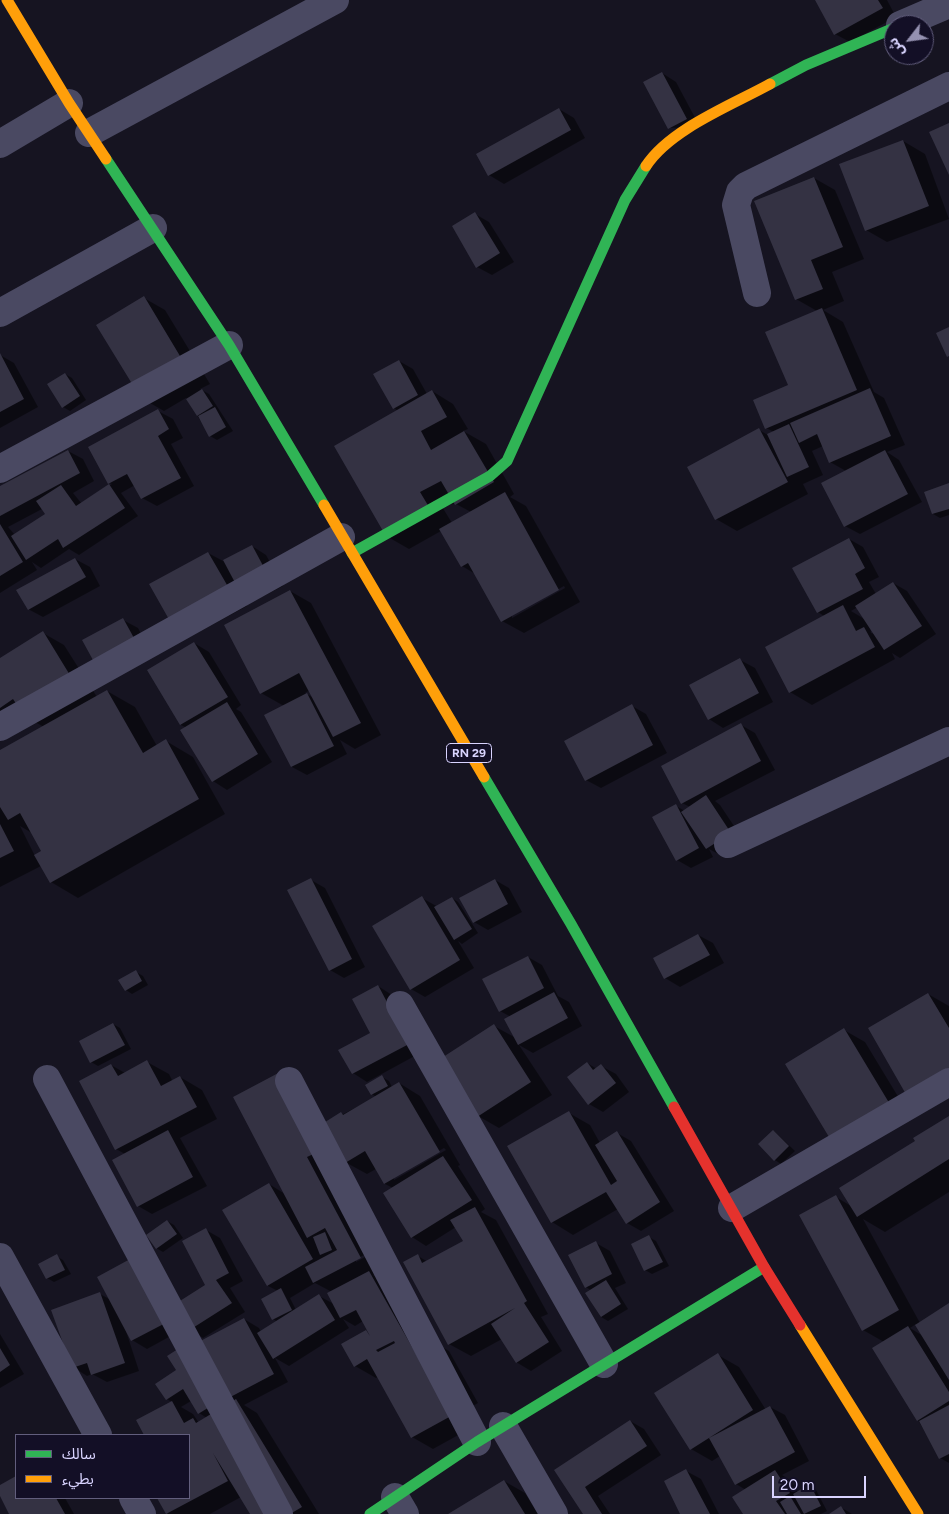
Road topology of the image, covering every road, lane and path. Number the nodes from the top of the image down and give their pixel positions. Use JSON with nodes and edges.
{"nodes":[{"id":1,"x":7,"y":0,"type":"edge"},
{"id":2,"x":335,"y":0,"type":"edge"},
{"id":3,"x":949,"y":4,"type":"edge"},
{"id":4,"x":923,"y":15,"type":"edge"},
{"id":5,"x":884,"y":32,"type":"edge"},
{"id":6,"x":949,"y":86,"type":"edge"},
{"id":7,"x":69,"y":103,"type":"junction"},
{"id":8,"x":89,"y":133,"type":"junction"},
{"id":9,"x":0,"y":144,"type":"edge"},
{"id":10,"x":153,"y":228,"type":"junction"},
{"id":11,"x":757,"y":293,"type":"dead end"},
{"id":12,"x":0,"y":313,"type":"edge"},
{"id":13,"x":229,"y":345,"type":"junction"},
{"id":14,"x":0,"y":469,"type":"edge"},
{"id":15,"x":347,"y":545,"type":"junction"},
{"id":16,"x":0,"y":727,"type":"edge"},
{"id":17,"x":949,"y":741,"type":"edge"},
{"id":18,"x":728,"y":844,"type":"dead end"},
{"id":19,"x":400,"y":1005,"type":"dead end"},
{"id":20,"x":47,"y":1079,"type":"dead end"},
{"id":21,"x":289,"y":1081,"type":"dead end"},
{"id":22,"x":949,"y":1082,"type":"edge"},
{"id":23,"x":732,"y":1208,"type":"junction"},
{"id":24,"x":0,"y":1257,"type":"edge"},
{"id":25,"x":764,"y":1267,"type":"junction"},
{"id":26,"x":604,"y":1364,"type":"junction"},
{"id":27,"x":503,"y":1426,"type":"junction"},
{"id":28,"x":97,"y":1434,"type":"edge"},
{"id":29,"x":477,"y":1442,"type":"junction"},
{"id":30,"x":134,"y":1499,"type":"edge"},
{"id":31,"x":400,"y":1505,"type":"edge"},
{"id":32,"x":142,"y":1514,"type":"edge"},
{"id":33,"x":279,"y":1514,"type":"edge"},
{"id":34,"x":370,"y":1514,"type":"edge"},
{"id":35,"x":554,"y":1514,"type":"edge"},
{"id":36,"x":918,"y":1514,"type":"edge"}],
"edges":[{"from":1,"to":7,"type":"main road","number":"RN 29"},
{"from":2,"to":8,"type":"street"},
{"from":3,"to":4,"type":"street"},
{"from":5,"to":15,"type":"main road"},
{"from":6,"to":11,"type":"street"},
{"from":7,"to":8,"type":"main road","number":"RN 29"},
{"from":7,"to":9,"type":"street"},
{"from":8,"to":10,"type":"main road","number":"RN 29"},
{"from":10,"to":12,"type":"street"},
{"from":10,"to":13,"type":"main road","number":"RN 29"},
{"from":13,"to":14,"type":"street"},
{"from":13,"to":15,"type":"main road","number":"RN 29"},
{"from":15,"to":16,"type":"street"},
{"from":15,"to":23,"type":"main road","number":"RN 29"},
{"from":17,"to":18,"type":"street"},
{"from":19,"to":26,"type":"street"},
{"from":20,"to":33,"type":"street"},
{"from":21,"to":29,"type":"street"},
{"from":22,"to":23,"type":"street"},
{"from":23,"to":25,"type":"main road","number":"RN 29"},
{"from":24,"to":28,"type":"street"},
{"from":25,"to":26,"type":"main road"},
{"from":25,"to":36,"type":"main road","number":"RN 29"},
{"from":26,"to":27,"type":"main road"},
{"from":27,"to":29,"type":"main road"},
{"from":27,"to":35,"type":"street"},
{"from":29,"to":31,"type":"main road"},
{"from":30,"to":32,"type":"street"},
{"from":31,"to":34,"type":"main road"}]}
